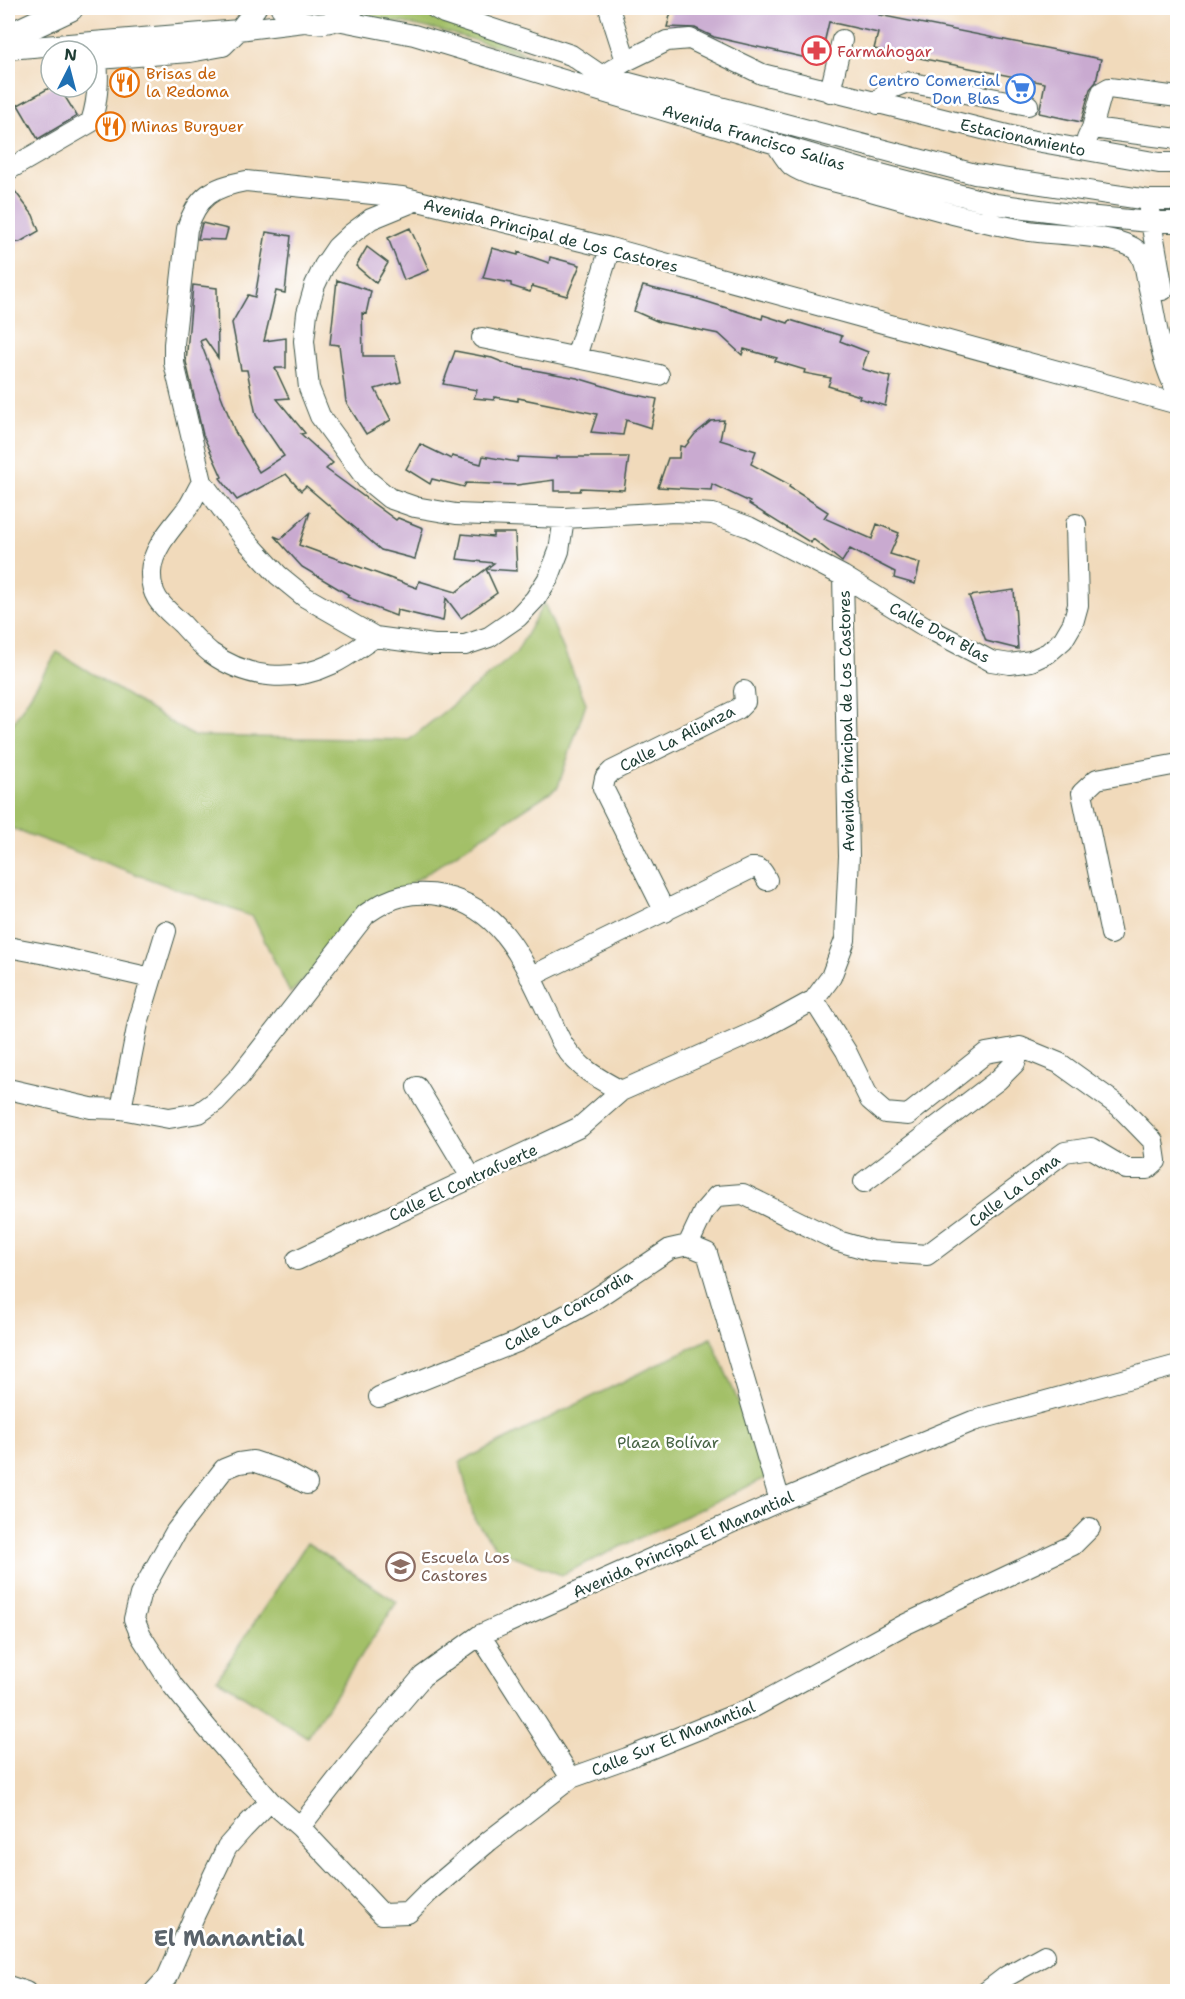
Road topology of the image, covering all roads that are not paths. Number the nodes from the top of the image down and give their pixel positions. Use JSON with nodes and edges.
{"nodes":[{"id":1,"x":39,"y":8,"type":"edge"},
{"id":2,"x":70,"y":8,"type":"edge"},
{"id":3,"x":256,"y":8,"type":"edge"},
{"id":4,"x":281,"y":8,"type":"edge"},
{"id":5,"x":354,"y":8,"type":"edge"},
{"id":6,"x":435,"y":8,"type":"edge"},
{"id":7,"x":609,"y":8,"type":"edge"},
{"id":8,"x":337,"y":20,"type":"junction"},
{"id":9,"x":8,"y":21,"type":"edge"},
{"id":10,"x":304,"y":22,"type":"junction"},
{"id":11,"x":239,"y":30,"type":"junction"},
{"id":12,"x":8,"y":37,"type":"edge"},
{"id":13,"x":842,"y":40,"type":"dead end"},
{"id":14,"x":8,"y":49,"type":"edge"},
{"id":15,"x":39,"y":50,"type":"edge"},
{"id":16,"x":99,"y":51,"type":"edge"},
{"id":17,"x":626,"y":61,"type":"junction"},
{"id":18,"x":602,"y":76,"type":"junction"},
{"id":19,"x":830,"y":92,"type":"junction"},
{"id":20,"x":1178,"y":97,"type":"edge"},
{"id":21,"x":95,"y":99,"type":"edge"},
{"id":22,"x":878,"y":104,"type":"junction"},
{"id":23,"x":1028,"y":105,"type":"dead end"},
{"id":24,"x":1092,"y":128,"type":"junction"},
{"id":25,"x":1178,"y":139,"type":"edge"},
{"id":26,"x":776,"y":144,"type":"junction"},
{"id":27,"x":1082,"y":149,"type":"junction"},
{"id":28,"x":1178,"y":163,"type":"edge"},
{"id":29,"x":8,"y":170,"type":"edge"},
{"id":30,"x":1148,"y":200,"type":"junction"},
{"id":31,"x":1178,"y":200,"type":"edge"},
{"id":32,"x":415,"y":201,"type":"junction"},
{"id":33,"x":1150,"y":222,"type":"junction"},
{"id":34,"x":1178,"y":222,"type":"edge"},
{"id":35,"x":610,"y":248,"type":"junction"},
{"id":36,"x":482,"y":338,"type":"dead end"},
{"id":37,"x":576,"y":357,"type":"junction"},
{"id":38,"x":1178,"y":370,"type":"edge"},
{"id":39,"x":659,"y":375,"type":"dead end"},
{"id":40,"x":1178,"y":393,"type":"edge"},
{"id":41,"x":1178,"y":404,"type":"edge"},
{"id":42,"x":201,"y":482,"type":"junction"},
{"id":43,"x":564,"y":518,"type":"junction"},
{"id":44,"x":1076,"y":524,"type":"dead end"},
{"id":45,"x":843,"y":576,"type":"junction"},
{"id":46,"x":375,"y":637,"type":"junction"},
{"id":47,"x":744,"y":691,"type":"dead end"},
{"id":48,"x":1178,"y":764,"type":"edge"},
{"id":49,"x":767,"y":880,"type":"dead end"},
{"id":50,"x":665,"y":912,"type":"junction"},
{"id":51,"x":166,"y":932,"type":"dead end"},
{"id":52,"x":1111,"y":934,"type":"dead end"},
{"id":53,"x":8,"y":947,"type":"edge"},
{"id":54,"x":530,"y":977,"type":"junction"},
{"id":55,"x":151,"y":978,"type":"junction"},
{"id":56,"x":814,"y":1000,"type":"junction"},
{"id":57,"x":1020,"y":1047,"type":"junction"},
{"id":58,"x":417,"y":1087,"type":"dead end"},
{"id":59,"x":8,"y":1089,"type":"edge"},
{"id":60,"x":621,"y":1091,"type":"junction"},
{"id":61,"x":121,"y":1109,"type":"junction"},
{"id":62,"x":471,"y":1177,"type":"junction"},
{"id":63,"x":864,"y":1182,"type":"dead end"},
{"id":64,"x":688,"y":1245,"type":"junction"},
{"id":65,"x":297,"y":1260,"type":"dead end"},
{"id":66,"x":1178,"y":1365,"type":"edge"},
{"id":67,"x":379,"y":1397,"type":"dead end"},
{"id":68,"x":307,"y":1484,"type":"dead end"},
{"id":69,"x":780,"y":1501,"type":"junction"},
{"id":70,"x":1090,"y":1528,"type":"dead end"},
{"id":71,"x":480,"y":1635,"type":"junction"},
{"id":72,"x":571,"y":1778,"type":"junction"},
{"id":73,"x":270,"y":1802,"type":"junction"},
{"id":74,"x":300,"y":1827,"type":"junction"},
{"id":75,"x":1045,"y":1955,"type":"dead end"},
{"id":76,"x":8,"y":1986,"type":"edge"},
{"id":77,"x":26,"y":1992,"type":"edge"},
{"id":78,"x":154,"y":1992,"type":"edge"},
{"id":79,"x":986,"y":1992,"type":"edge"}],
"edges":[{"from":1,"to":9,"type":"main road"},
{"from":2,"to":12,"type":"main road"},
{"from":3,"to":11,"type":"street"},
{"from":4,"to":10,"type":"street"},
{"from":5,"to":8,"type":"street"},
{"from":6,"to":18,"type":"street","name":"Avenida Francisco Salias"},
{"from":7,"to":17,"type":"street"},
{"from":8,"to":10,"type":"street","name":"Avenida Francisco Salias"},
{"from":8,"to":26,"type":"street","name":"Avenida Francisco Salias"},
{"from":10,"to":11,"type":"street","name":"Avenida Francisco Salias"},
{"from":11,"to":16,"type":"street","name":"Avenida Francisco Salias"},
{"from":13,"to":19,"type":"street"},
{"from":14,"to":15,"type":"street","name":"Avenida Francisco Salias"},
{"from":17,"to":18,"type":"street","name":"Estacionamiento"},
{"from":17,"to":19,"type":"street","name":"Estacionamiento"},
{"from":18,"to":30,"type":"street","name":"Avenida Francisco Salias"},
{"from":19,"to":22,"type":"street","name":"Estacionamiento"},
{"from":20,"to":24,"type":"street"},
{"from":21,"to":29,"type":"street"},
{"from":22,"to":23,"type":"street"},
{"from":22,"to":27,"type":"street","name":"Estacionamiento"},
{"from":24,"to":25,"type":"street"},
{"from":24,"to":27,"type":"street"},
{"from":26,"to":33,"type":"street","name":"Avenida Francisco Salias"},
{"from":26,"to":40,"type":"street"},
{"from":27,"to":28,"type":"street","name":"Estacionamiento"},
{"from":30,"to":31,"type":"street","name":"Avenida Francisco Salias"},
{"from":30,"to":33,"type":"street"},
{"from":32,"to":35,"type":"street","name":"Avenida Principal de Los Castores"},
{"from":32,"to":42,"type":"street"},
{"from":32,"to":43,"type":"street","name":"Avenida Principal de Los Castores"},
{"from":33,"to":34,"type":"street","name":"Avenida Francisco Salias"},
{"from":33,"to":38,"type":"street"},
{"from":35,"to":37,"type":"street"},
{"from":35,"to":41,"type":"street","name":"Avenida Principal de Los Castores"},
{"from":36,"to":37,"type":"street"},
{"from":37,"to":39,"type":"street"},
{"from":42,"to":46,"type":"street"},
{"from":42,"to":46,"type":"street"},
{"from":43,"to":45,"type":"street","name":"Avenida Principal de Los Castores"},
{"from":43,"to":46,"type":"street"},
{"from":44,"to":45,"type":"street","name":"Calle Don Blas"},
{"from":45,"to":56,"type":"street","name":"Avenida Principal de Los Castores"},
{"from":47,"to":50,"type":"street","name":"Calle La Alianza"},
{"from":48,"to":52,"type":"street"},
{"from":49,"to":50,"type":"street"},
{"from":50,"to":54,"type":"street"},
{"from":51,"to":55,"type":"street"},
{"from":53,"to":55,"type":"street"},
{"from":54,"to":60,"type":"street"},
{"from":54,"to":61,"type":"street"},
{"from":55,"to":61,"type":"street"},
{"from":56,"to":57,"type":"street"},
{"from":56,"to":60,"type":"street","name":"Avenida Principal de Los Castores"},
{"from":57,"to":63,"type":"street"},
{"from":57,"to":64,"type":"street","name":"Calle La Loma"},
{"from":58,"to":62,"type":"street"},
{"from":59,"to":61,"type":"street"},
{"from":60,"to":62,"type":"street","name":"Calle El Contrafuerte"},
{"from":62,"to":65,"type":"street","name":"Calle El Contrafuerte"},
{"from":64,"to":67,"type":"street","name":"Calle La Concordia"},
{"from":64,"to":69,"type":"street"},
{"from":66,"to":69,"type":"street","name":"Avenida Principal El Manantial"},
{"from":68,"to":73,"type":"street"},
{"from":69,"to":71,"type":"street","name":"Avenida Principal El Manantial"},
{"from":70,"to":72,"type":"street","name":"Calle Sur El Manantial"},
{"from":71,"to":72,"type":"street"},
{"from":71,"to":74,"type":"street","name":"Avenida Principal El Manantial"},
{"from":72,"to":74,"type":"street","name":"Calle Sur El Manantial"},
{"from":73,"to":74,"type":"street"},
{"from":73,"to":78,"type":"street"},
{"from":75,"to":79,"type":"street"},
{"from":76,"to":77,"type":"street"}]}
